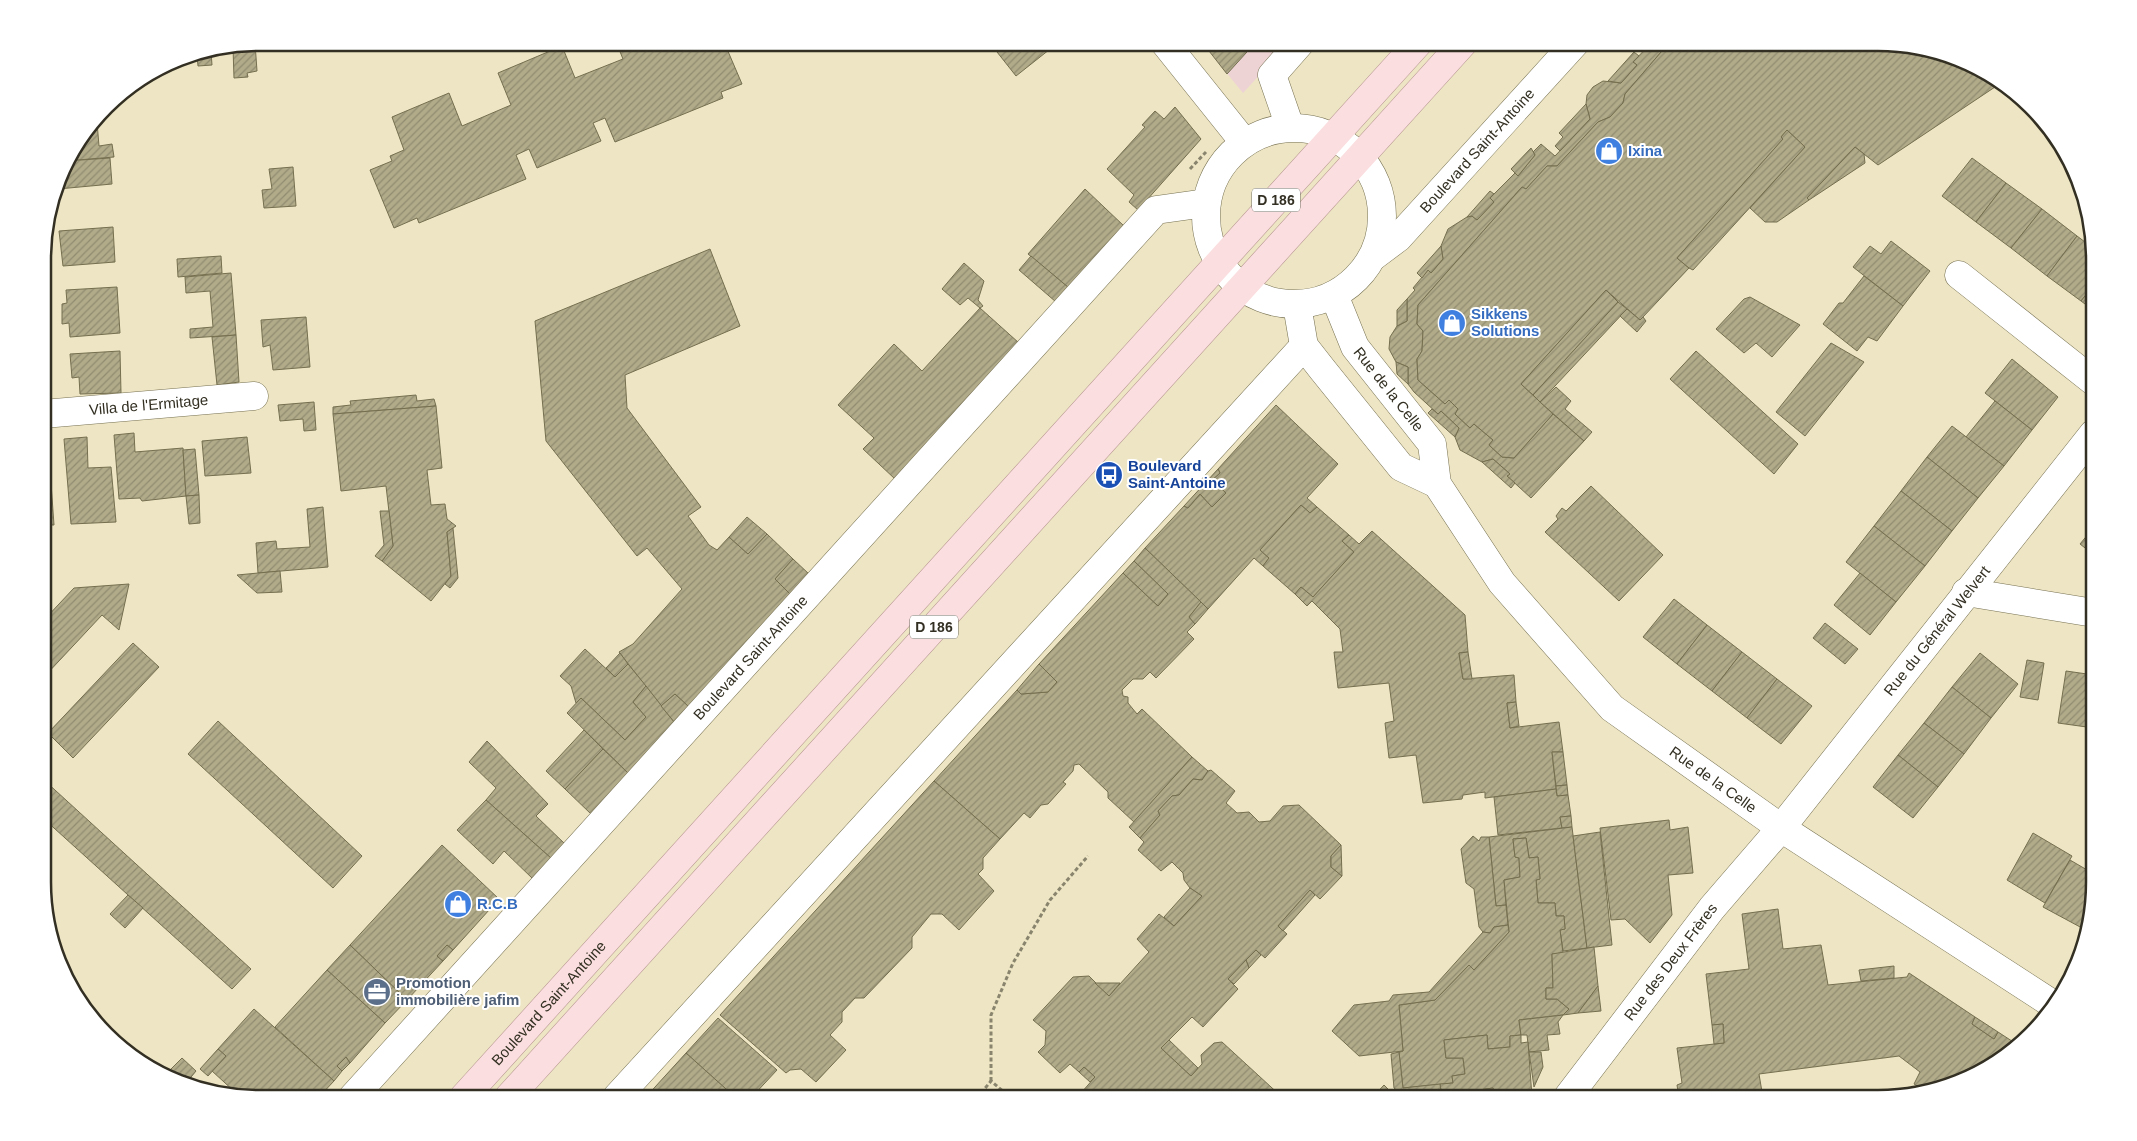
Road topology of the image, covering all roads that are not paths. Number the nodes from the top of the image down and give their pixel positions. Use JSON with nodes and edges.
{"nodes":[{"id":1,"x":1171,"y":51,"type":"edge"},
{"id":2,"x":1293,"y":51,"type":"edge"},
{"id":3,"x":1411,"y":51,"type":"edge"},
{"id":4,"x":1456,"y":51,"type":"edge"},
{"id":5,"x":1568,"y":51,"type":"edge"},
{"id":6,"x":1290,"y":127,"type":"junction"},
{"id":7,"x":1334,"y":137,"type":"junction"},
{"id":8,"x":1244,"y":142,"type":"junction"},
{"id":9,"x":1361,"y":158,"type":"junction"},
{"id":10,"x":1206,"y":203,"type":"junction"},
{"id":11,"x":1374,"y":256,"type":"junction"},
{"id":12,"x":1218,"y":263,"type":"junction"},
{"id":13,"x":1959,"y":276,"type":"dead end"},
{"id":14,"x":1241,"y":288,"type":"junction"},
{"id":15,"x":1334,"y":295,"type":"junction"},
{"id":16,"x":1297,"y":305,"type":"junction"},
{"id":17,"x":1304,"y":346,"type":"junction"},
{"id":18,"x":2086,"y":376,"type":"edge"},
{"id":19,"x":254,"y":396,"type":"dead end"},
{"id":20,"x":51,"y":413,"type":"edge"},
{"id":21,"x":2086,"y":443,"type":"edge"},
{"id":22,"x":1437,"y":484,"type":"junction"},
{"id":23,"x":1966,"y":592,"type":"junction"},
{"id":24,"x":2086,"y":612,"type":"edge"},
{"id":25,"x":1781,"y":828,"type":"junction"},
{"id":26,"x":2048,"y":1001,"type":"edge"},
{"id":27,"x":359,"y":1090,"type":"edge"},
{"id":28,"x":471,"y":1090,"type":"edge"},
{"id":29,"x":515,"y":1090,"type":"edge"},
{"id":30,"x":623,"y":1090,"type":"edge"},
{"id":31,"x":1573,"y":1090,"type":"edge"}],
"edges":[{"from":1,"to":8,"type":"street"},
{"from":2,"to":6,"type":"street"},
{"from":3,"to":7,"type":"main road","name":"Boulevard Saint-Antoine","number":"D 186"},
{"from":4,"to":9,"type":"main road","number":"D 186"},
{"from":5,"to":11,"type":"street","name":"Boulevard Saint-Antoine"},
{"from":6,"to":7,"type":"street","name":"Boulevard Saint-Antoine"},
{"from":6,"to":8,"type":"street","name":"Boulevard Saint-Antoine"},
{"from":7,"to":9,"type":"street","name":"Boulevard Saint-Antoine"},
{"from":7,"to":12,"type":"main road","name":"Boulevard Saint-Antoine","number":"D 186"},
{"from":8,"to":10,"type":"street","name":"Boulevard Saint-Antoine"},
{"from":9,"to":11,"type":"street","name":"Boulevard Saint-Antoine"},
{"from":9,"to":14,"type":"main road","number":"D 186"},
{"from":10,"to":12,"type":"street","name":"Boulevard Saint-Antoine"},
{"from":10,"to":27,"type":"street","name":"Boulevard Saint-Antoine"},
{"from":11,"to":15,"type":"street","name":"Boulevard Saint-Antoine"},
{"from":12,"to":14,"type":"street","name":"Boulevard Saint-Antoine"},
{"from":12,"to":28,"type":"main road","name":"Boulevard Saint-Antoine","number":"D 186"},
{"from":13,"to":18,"type":"street"},
{"from":14,"to":16,"type":"street","name":"Boulevard Saint-Antoine"},
{"from":14,"to":29,"type":"main road","number":"D 186"},
{"from":15,"to":16,"type":"street","name":"Boulevard Saint-Antoine"},
{"from":15,"to":22,"type":"street","name":"Rue de la Celle"},
{"from":16,"to":17,"type":"street"},
{"from":17,"to":22,"type":"street"},
{"from":17,"to":30,"type":"street"},
{"from":19,"to":20,"type":"street","name":"Villa de l'Ermitage"},
{"from":21,"to":23,"type":"street","name":"Rue du Général Welvert"},
{"from":22,"to":25,"type":"street","name":"Rue de la Celle"},
{"from":23,"to":24,"type":"street"},
{"from":23,"to":25,"type":"street","name":"Rue du Général Welvert"},
{"from":25,"to":26,"type":"street","name":"Rue de la Celle"},
{"from":25,"to":31,"type":"street","name":"Rue des Deux Frères"}]}
